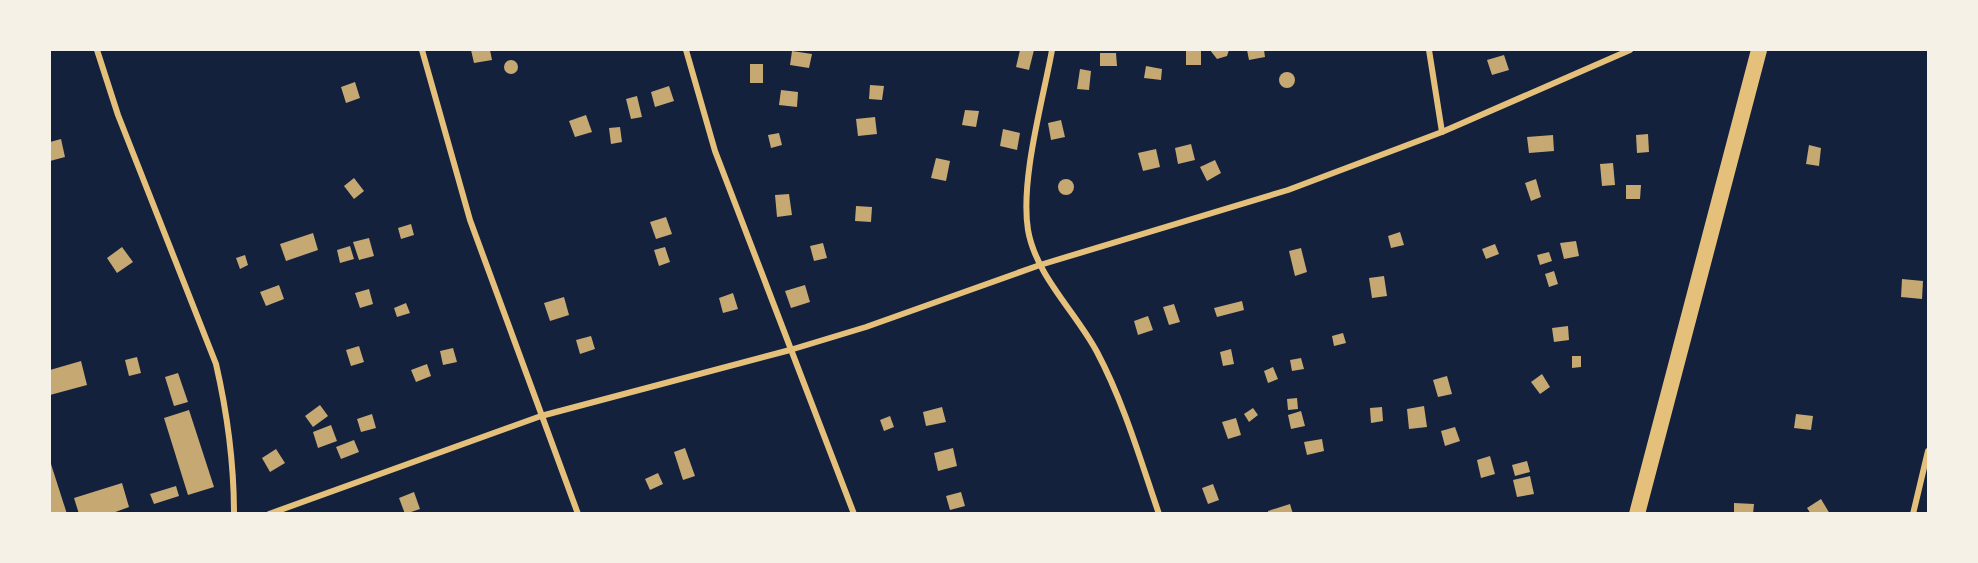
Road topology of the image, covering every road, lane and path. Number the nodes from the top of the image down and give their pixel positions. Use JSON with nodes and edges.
{"nodes":[{"id":1,"x":97,"y":50,"type":"edge"},
{"id":2,"x":422,"y":50,"type":"edge"},
{"id":3,"x":686,"y":50,"type":"edge"},
{"id":4,"x":1052,"y":50,"type":"edge"},
{"id":5,"x":1429,"y":50,"type":"edge"},
{"id":6,"x":1630,"y":50,"type":"edge"},
{"id":7,"x":1759,"y":50,"type":"edge"},
{"id":8,"x":1442,"y":132,"type":"junction"},
{"id":9,"x":1040,"y":265,"type":"junction"},
{"id":10,"x":790,"y":350,"type":"junction"},
{"id":11,"x":541,"y":416,"type":"junction"},
{"id":12,"x":1929,"y":451,"type":"edge"},
{"id":13,"x":234,"y":513,"type":"edge"},
{"id":14,"x":269,"y":513,"type":"edge"},
{"id":15,"x":578,"y":513,"type":"edge"},
{"id":16,"x":854,"y":513,"type":"edge"},
{"id":17,"x":1159,"y":513,"type":"edge"},
{"id":18,"x":1637,"y":513,"type":"edge"},
{"id":19,"x":1913,"y":513,"type":"edge"}],
"edges":[{"from":1,"to":13,"type":"street"},
{"from":2,"to":11,"type":"street"},
{"from":3,"to":10,"type":"street"},
{"from":4,"to":9,"type":"street"},
{"from":5,"to":8,"type":"street"},
{"from":6,"to":8,"type":"street"},
{"from":7,"to":18,"type":"highway"},
{"from":8,"to":9,"type":"street"},
{"from":9,"to":10,"type":"street"},
{"from":9,"to":17,"type":"street"},
{"from":10,"to":11,"type":"street"},
{"from":10,"to":16,"type":"street"},
{"from":11,"to":14,"type":"street"},
{"from":11,"to":15,"type":"street"},
{"from":12,"to":19,"type":"street"}]}
